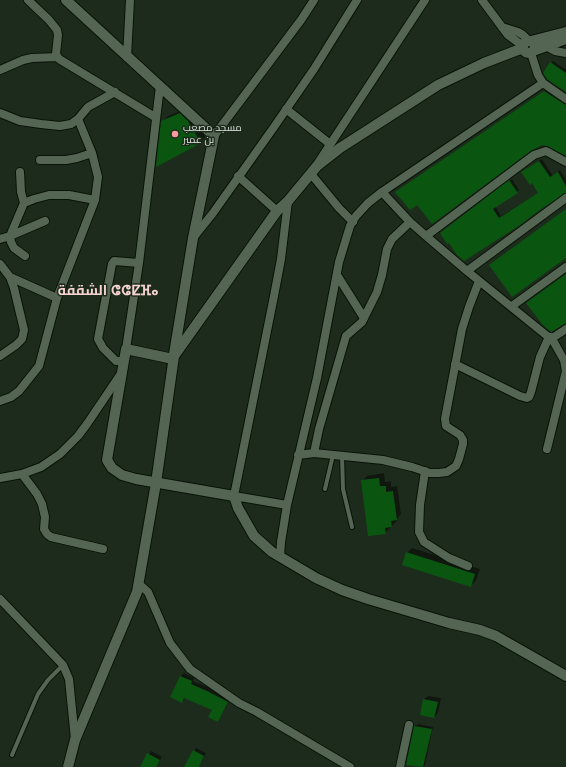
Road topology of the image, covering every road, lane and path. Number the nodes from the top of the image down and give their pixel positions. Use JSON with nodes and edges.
{"nodes":[{"id":1,"x":28,"y":0,"type":"edge"},
{"id":2,"x":66,"y":0,"type":"edge"},
{"id":3,"x":130,"y":0,"type":"edge"},
{"id":4,"x":314,"y":0,"type":"edge"},
{"id":5,"x":357,"y":0,"type":"edge"},
{"id":6,"x":425,"y":0,"type":"edge"},
{"id":7,"x":482,"y":0,"type":"edge"},
{"id":8,"x":566,"y":32,"type":"edge"},
{"id":9,"x":566,"y":39,"type":"edge"},
{"id":10,"x":546,"y":46,"type":"junction"},
{"id":11,"x":528,"y":47,"type":"junction"},
{"id":12,"x":566,"y":53,"type":"edge"},
{"id":13,"x":127,"y":56,"type":"junction"},
{"id":14,"x":57,"y":57,"type":"junction"},
{"id":15,"x":0,"y":70,"type":"edge"},
{"id":16,"x":543,"y":83,"type":"junction"},
{"id":17,"x":160,"y":86,"type":"junction"},
{"id":18,"x":115,"y":92,"type":"junction"},
{"id":19,"x":566,"y":99,"type":"edge"},
{"id":20,"x":286,"y":109,"type":"junction"},
{"id":21,"x":0,"y":113,"type":"edge"},
{"id":22,"x":155,"y":117,"type":"junction"},
{"id":23,"x":78,"y":119,"type":"junction"},
{"id":24,"x":214,"y":136,"type":"junction"},
{"id":25,"x":330,"y":144,"type":"junction"},
{"id":26,"x":92,"y":152,"type":"junction"},
{"id":27,"x":40,"y":160,"type":"dead end"},
{"id":28,"x":566,"y":162,"type":"edge"},
{"id":29,"x":314,"y":170,"type":"junction"},
{"id":30,"x":20,"y":172,"type":"dead end"},
{"id":31,"x":238,"y":176,"type":"junction"},
{"id":32,"x":382,"y":192,"type":"junction"},
{"id":33,"x":566,"y":198,"type":"edge"},
{"id":34,"x":95,"y":200,"type":"junction"},
{"id":35,"x":288,"y":201,"type":"junction"},
{"id":36,"x":24,"y":203,"type":"junction"},
{"id":37,"x":277,"y":211,"type":"junction"},
{"id":38,"x":45,"y":221,"type":"dead end"},
{"id":39,"x":353,"y":222,"type":"junction"},
{"id":40,"x":410,"y":222,"type":"junction"},
{"id":41,"x":10,"y":236,"type":"junction"},
{"id":42,"x":426,"y":236,"type":"junction"},
{"id":43,"x":193,"y":238,"type":"junction"},
{"id":44,"x":0,"y":239,"type":"edge"},
{"id":45,"x":26,"y":256,"type":"dead end"},
{"id":46,"x":139,"y":263,"type":"junction"},
{"id":47,"x":0,"y":264,"type":"edge"},
{"id":48,"x":566,"y":267,"type":"edge"},
{"id":49,"x":467,"y":271,"type":"junction"},
{"id":50,"x":337,"y":275,"type":"junction"},
{"id":51,"x":10,"y":278,"type":"junction"},
{"id":52,"x":479,"y":281,"type":"junction"},
{"id":53,"x":57,"y":298,"type":"junction"},
{"id":54,"x":512,"y":306,"type":"junction"},
{"id":55,"x":364,"y":318,"type":"junction"},
{"id":56,"x":566,"y":329,"type":"edge"},
{"id":57,"x":550,"y":337,"type":"junction"},
{"id":58,"x":126,"y":349,"type":"junction"},
{"id":59,"x":0,"y":356,"type":"edge"},
{"id":60,"x":174,"y":358,"type":"junction"},
{"id":61,"x":124,"y":361,"type":"junction"},
{"id":62,"x":455,"y":364,"type":"junction"},
{"id":63,"x":122,"y":372,"type":"junction"},
{"id":64,"x":0,"y":401,"type":"edge"},
{"id":65,"x":546,"y":449,"type":"dead end"},
{"id":66,"x":314,"y":453,"type":"junction"},
{"id":67,"x":298,"y":455,"type":"junction"},
{"id":68,"x":333,"y":455,"type":"junction"},
{"id":69,"x":342,"y":456,"type":"junction"},
{"id":70,"x":425,"y":471,"type":"junction"},
{"id":71,"x":22,"y":474,"type":"junction"},
{"id":72,"x":0,"y":478,"type":"edge"},
{"id":73,"x":156,"y":483,"type":"junction"},
{"id":74,"x":325,"y":489,"type":"dead end"},
{"id":75,"x":234,"y":496,"type":"junction"},
{"id":76,"x":287,"y":505,"type":"junction"},
{"id":77,"x":352,"y":527,"type":"dead end"},
{"id":78,"x":103,"y":549,"type":"dead end"},
{"id":79,"x":280,"y":557,"type":"junction"},
{"id":80,"x":468,"y":566,"type":"dead end"},
{"id":81,"x":139,"y":584,"type":"junction"},
{"id":82,"x":0,"y":598,"type":"edge"},
{"id":83,"x":63,"y":665,"type":"junction"},
{"id":84,"x":566,"y":676,"type":"edge"},
{"id":85,"x":409,"y":725,"type":"dead end"},
{"id":86,"x":75,"y":740,"type":"junction"},
{"id":87,"x":12,"y":755,"type":"dead end"},
{"id":88,"x":68,"y":767,"type":"edge"},
{"id":89,"x":350,"y":767,"type":"edge"},
{"id":90,"x":400,"y":767,"type":"edge"}],
"edges":[{"from":1,"to":14,"type":"street"},
{"from":2,"to":13,"type":"main road"},
{"from":3,"to":13,"type":"street"},
{"from":4,"to":24,"type":"street"},
{"from":5,"to":20,"type":"street"},
{"from":6,"to":25,"type":"street"},
{"from":7,"to":11,"type":"street"},
{"from":8,"to":11,"type":"main road"},
{"from":9,"to":10,"type":"main road"},
{"from":10,"to":11,"type":"main road"},
{"from":10,"to":12,"type":"street"},
{"from":11,"to":16,"type":"street"},
{"from":11,"to":29,"type":"main road"},
{"from":13,"to":17,"type":"main road"},
{"from":14,"to":15,"type":"street"},
{"from":14,"to":18,"type":"street"},
{"from":16,"to":19,"type":"street"},
{"from":16,"to":32,"type":"street"},
{"from":17,"to":22,"type":"street"},
{"from":17,"to":24,"type":"main road"},
{"from":18,"to":22,"type":"street"},
{"from":18,"to":23,"type":"street"},
{"from":20,"to":25,"type":"street"},
{"from":20,"to":31,"type":"street"},
{"from":21,"to":23,"type":"street"},
{"from":22,"to":46,"type":"street"},
{"from":23,"to":26,"type":"street"},
{"from":24,"to":43,"type":"main road"},
{"from":25,"to":29,"type":"street"},
{"from":26,"to":27,"type":"street"},
{"from":26,"to":34,"type":"street"},
{"from":28,"to":42,"type":"street"},
{"from":29,"to":35,"type":"main road"},
{"from":29,"to":39,"type":"street"},
{"from":30,"to":36,"type":"street"},
{"from":31,"to":37,"type":"street"},
{"from":31,"to":43,"type":"street"},
{"from":32,"to":39,"type":"street"},
{"from":32,"to":40,"type":"street"},
{"from":33,"to":49,"type":"street"},
{"from":34,"to":36,"type":"street"},
{"from":34,"to":53,"type":"street"},
{"from":35,"to":37,"type":"main road"},
{"from":35,"to":75,"type":"street"},
{"from":36,"to":41,"type":"street"},
{"from":37,"to":60,"type":"main road"},
{"from":38,"to":41,"type":"street"},
{"from":39,"to":50,"type":"street"},
{"from":40,"to":42,"type":"street"},
{"from":40,"to":55,"type":"street"},
{"from":41,"to":44,"type":"street"},
{"from":41,"to":45,"type":"street"},
{"from":42,"to":49,"type":"street"},
{"from":43,"to":60,"type":"main road"},
{"from":46,"to":58,"type":"street"},
{"from":46,"to":61,"type":"street"},
{"from":47,"to":51,"type":"street"},
{"from":48,"to":54,"type":"street"},
{"from":49,"to":52,"type":"street"},
{"from":50,"to":55,"type":"street"},
{"from":50,"to":67,"type":"street"},
{"from":51,"to":53,"type":"street"},
{"from":51,"to":59,"type":"street"},
{"from":52,"to":54,"type":"street"},
{"from":52,"to":62,"type":"street"},
{"from":53,"to":64,"type":"street"},
{"from":54,"to":57,"type":"street"},
{"from":55,"to":66,"type":"street"},
{"from":56,"to":57,"type":"street"},
{"from":57,"to":62,"type":"street"},
{"from":57,"to":65,"type":"street"},
{"from":58,"to":60,"type":"main road"},
{"from":58,"to":61,"type":"main road"},
{"from":60,"to":73,"type":"main road"},
{"from":61,"to":63,"type":"main road"},
{"from":62,"to":70,"type":"street"},
{"from":63,"to":71,"type":"street"},
{"from":63,"to":73,"type":"main road"},
{"from":66,"to":67,"type":"street"},
{"from":66,"to":68,"type":"street"},
{"from":67,"to":76,"type":"street"},
{"from":68,"to":69,"type":"street"},
{"from":68,"to":74,"type":"lane"},
{"from":69,"to":70,"type":"street"},
{"from":69,"to":77,"type":"lane"},
{"from":70,"to":80,"type":"street"},
{"from":71,"to":72,"type":"street"},
{"from":71,"to":78,"type":"street"},
{"from":73,"to":75,"type":"main road"},
{"from":73,"to":81,"type":"main road"},
{"from":75,"to":76,"type":"street"},
{"from":75,"to":79,"type":"main road"},
{"from":76,"to":79,"type":"street"},
{"from":79,"to":84,"type":"main road"},
{"from":81,"to":86,"type":"main road"},
{"from":81,"to":89,"type":"street"},
{"from":82,"to":83,"type":"street"},
{"from":83,"to":86,"type":"street"},
{"from":83,"to":87,"type":"lane"},
{"from":85,"to":90,"type":"street"},
{"from":86,"to":88,"type":"main road"}]}
